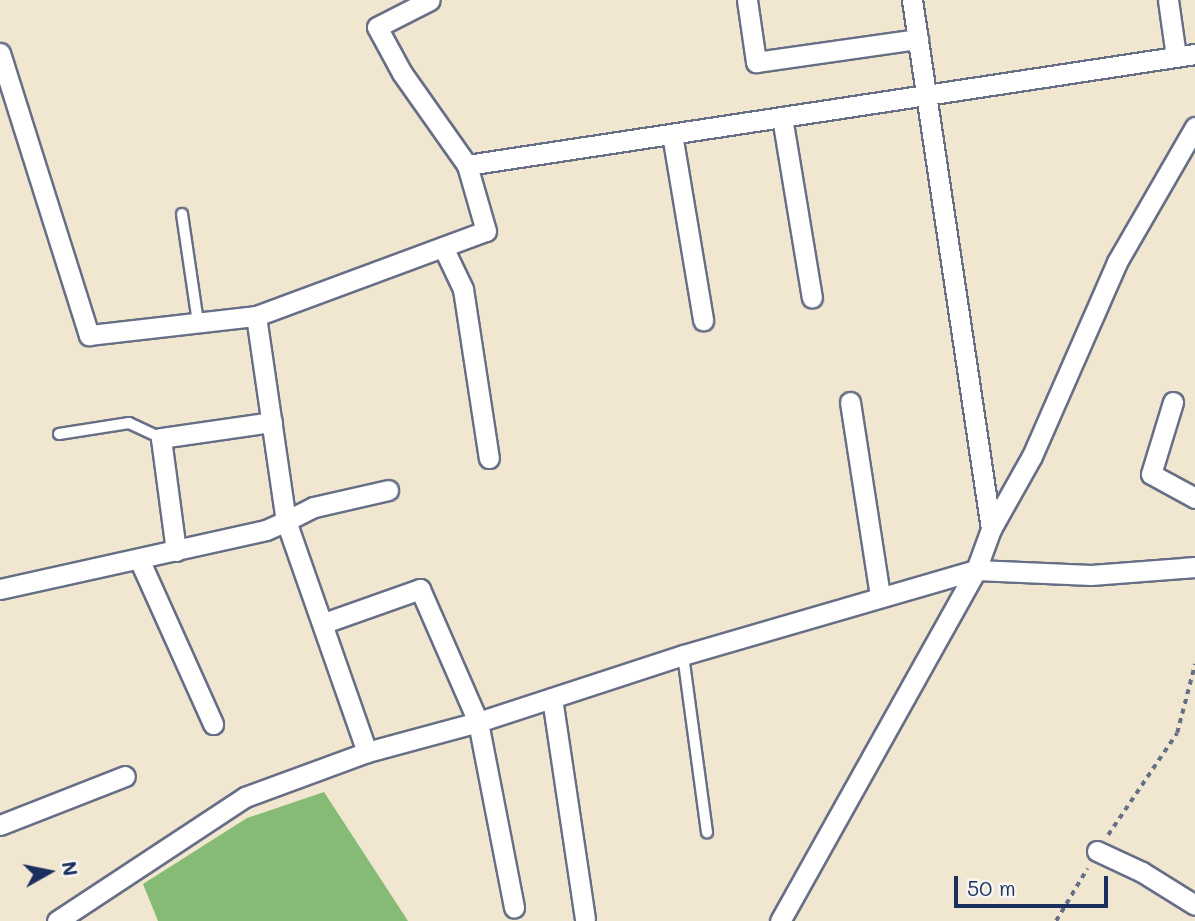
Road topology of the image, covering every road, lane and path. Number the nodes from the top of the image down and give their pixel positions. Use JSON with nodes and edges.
{"nodes":[{"id":1,"x":430,"y":0,"type":"edge"},
{"id":2,"x":747,"y":0,"type":"edge"},
{"id":3,"x":912,"y":0,"type":"edge"},
{"id":4,"x":1168,"y":0,"type":"edge"},
{"id":5,"x":918,"y":40,"type":"junction"},
{"id":6,"x":0,"y":53,"type":"edge"},
{"id":7,"x":1186,"y":55,"type":"edge"},
{"id":8,"x":926,"y":94,"type":"junction"},
{"id":9,"x":782,"y":117,"type":"junction"},
{"id":10,"x":1195,"y":127,"type":"edge"},
{"id":11,"x":672,"y":134,"type":"junction"},
{"id":12,"x":467,"y":165,"type":"junction"},
{"id":13,"x":182,"y":214,"type":"dead end"},
{"id":14,"x":443,"y":247,"type":"junction"},
{"id":15,"x":812,"y":298,"type":"dead end"},
{"id":16,"x":256,"y":316,"type":"junction"},
{"id":17,"x":703,"y":320,"type":"dead end"},
{"id":18,"x":198,"y":323,"type":"junction"},
{"id":19,"x":850,"y":402,"type":"dead end"},
{"id":20,"x":1173,"y":402,"type":"dead end"},
{"id":21,"x":272,"y":422,"type":"junction"},
{"id":22,"x":59,"y":434,"type":"dead end"},
{"id":23,"x":161,"y":438,"type":"junction"},
{"id":24,"x":489,"y":458,"type":"dead end"},
{"id":25,"x":388,"y":490,"type":"dead end"},
{"id":26,"x":1195,"y":498,"type":"edge"},
{"id":27,"x":286,"y":521,"type":"junction"},
{"id":28,"x":990,"y":529,"type":"junction"},
{"id":29,"x":176,"y":551,"type":"junction"},
{"id":30,"x":139,"y":559,"type":"junction"},
{"id":31,"x":1195,"y":567,"type":"edge"},
{"id":32,"x":976,"y":570,"type":"junction"},
{"id":33,"x":0,"y":589,"type":"edge"},
{"id":34,"x":880,"y":596,"type":"junction"},
{"id":35,"x":324,"y":623,"type":"junction"},
{"id":36,"x":683,"y":655,"type":"junction"},
{"id":37,"x":1195,"y":664,"type":"edge"},
{"id":38,"x":552,"y":698,"type":"junction"},
{"id":39,"x":478,"y":722,"type":"junction"},
{"id":40,"x":213,"y":724,"type":"dead end"},
{"id":41,"x":368,"y":752,"type":"junction"},
{"id":42,"x":125,"y":776,"type":"dead end"},
{"id":43,"x":0,"y":825,"type":"edge"},
{"id":44,"x":707,"y":832,"type":"dead end"},
{"id":45,"x":1097,"y":851,"type":"junction"},
{"id":46,"x":1195,"y":905,"type":"edge"},
{"id":47,"x":514,"y":908,"type":"dead end"},
{"id":48,"x":585,"y":919,"type":"dead end"},
{"id":49,"x":57,"y":921,"type":"edge"},
{"id":50,"x":780,"y":921,"type":"edge"},
{"id":51,"x":1056,"y":921,"type":"edge"}],
"edges":[{"from":1,"to":12,"type":"street"},
{"from":2,"to":5,"type":"street"},
{"from":3,"to":5,"type":"street"},
{"from":4,"to":7,"type":"street"},
{"from":5,"to":8,"type":"street"},
{"from":6,"to":18,"type":"street"},
{"from":7,"to":8,"type":"street"},
{"from":8,"to":9,"type":"street"},
{"from":8,"to":28,"type":"street"},
{"from":9,"to":11,"type":"street"},
{"from":9,"to":15,"type":"street"},
{"from":10,"to":28,"type":"street"},
{"from":11,"to":12,"type":"street"},
{"from":11,"to":17,"type":"street"},
{"from":12,"to":14,"type":"street"},
{"from":13,"to":18,"type":"lane"},
{"from":14,"to":16,"type":"street"},
{"from":14,"to":24,"type":"street"},
{"from":16,"to":18,"type":"street"},
{"from":16,"to":21,"type":"street"},
{"from":19,"to":34,"type":"street"},
{"from":20,"to":26,"type":"street"},
{"from":21,"to":23,"type":"street"},
{"from":21,"to":27,"type":"street"},
{"from":22,"to":23,"type":"lane"},
{"from":23,"to":29,"type":"street"},
{"from":25,"to":27,"type":"street"},
{"from":27,"to":29,"type":"street"},
{"from":27,"to":35,"type":"street"},
{"from":28,"to":32,"type":"street"},
{"from":29,"to":30,"type":"street"},
{"from":30,"to":33,"type":"street"},
{"from":30,"to":40,"type":"street"},
{"from":31,"to":32,"type":"street"},
{"from":32,"to":34,"type":"street"},
{"from":32,"to":50,"type":"street"},
{"from":34,"to":36,"type":"street"},
{"from":35,"to":39,"type":"street"},
{"from":35,"to":41,"type":"street"},
{"from":36,"to":38,"type":"street"},
{"from":36,"to":44,"type":"lane"},
{"from":37,"to":45,"type":"path"},
{"from":38,"to":39,"type":"street"},
{"from":38,"to":48,"type":"street"},
{"from":39,"to":41,"type":"street"},
{"from":39,"to":47,"type":"street"},
{"from":41,"to":49,"type":"street"},
{"from":42,"to":43,"type":"street"},
{"from":45,"to":46,"type":"street"},
{"from":45,"to":51,"type":"path"}]}
